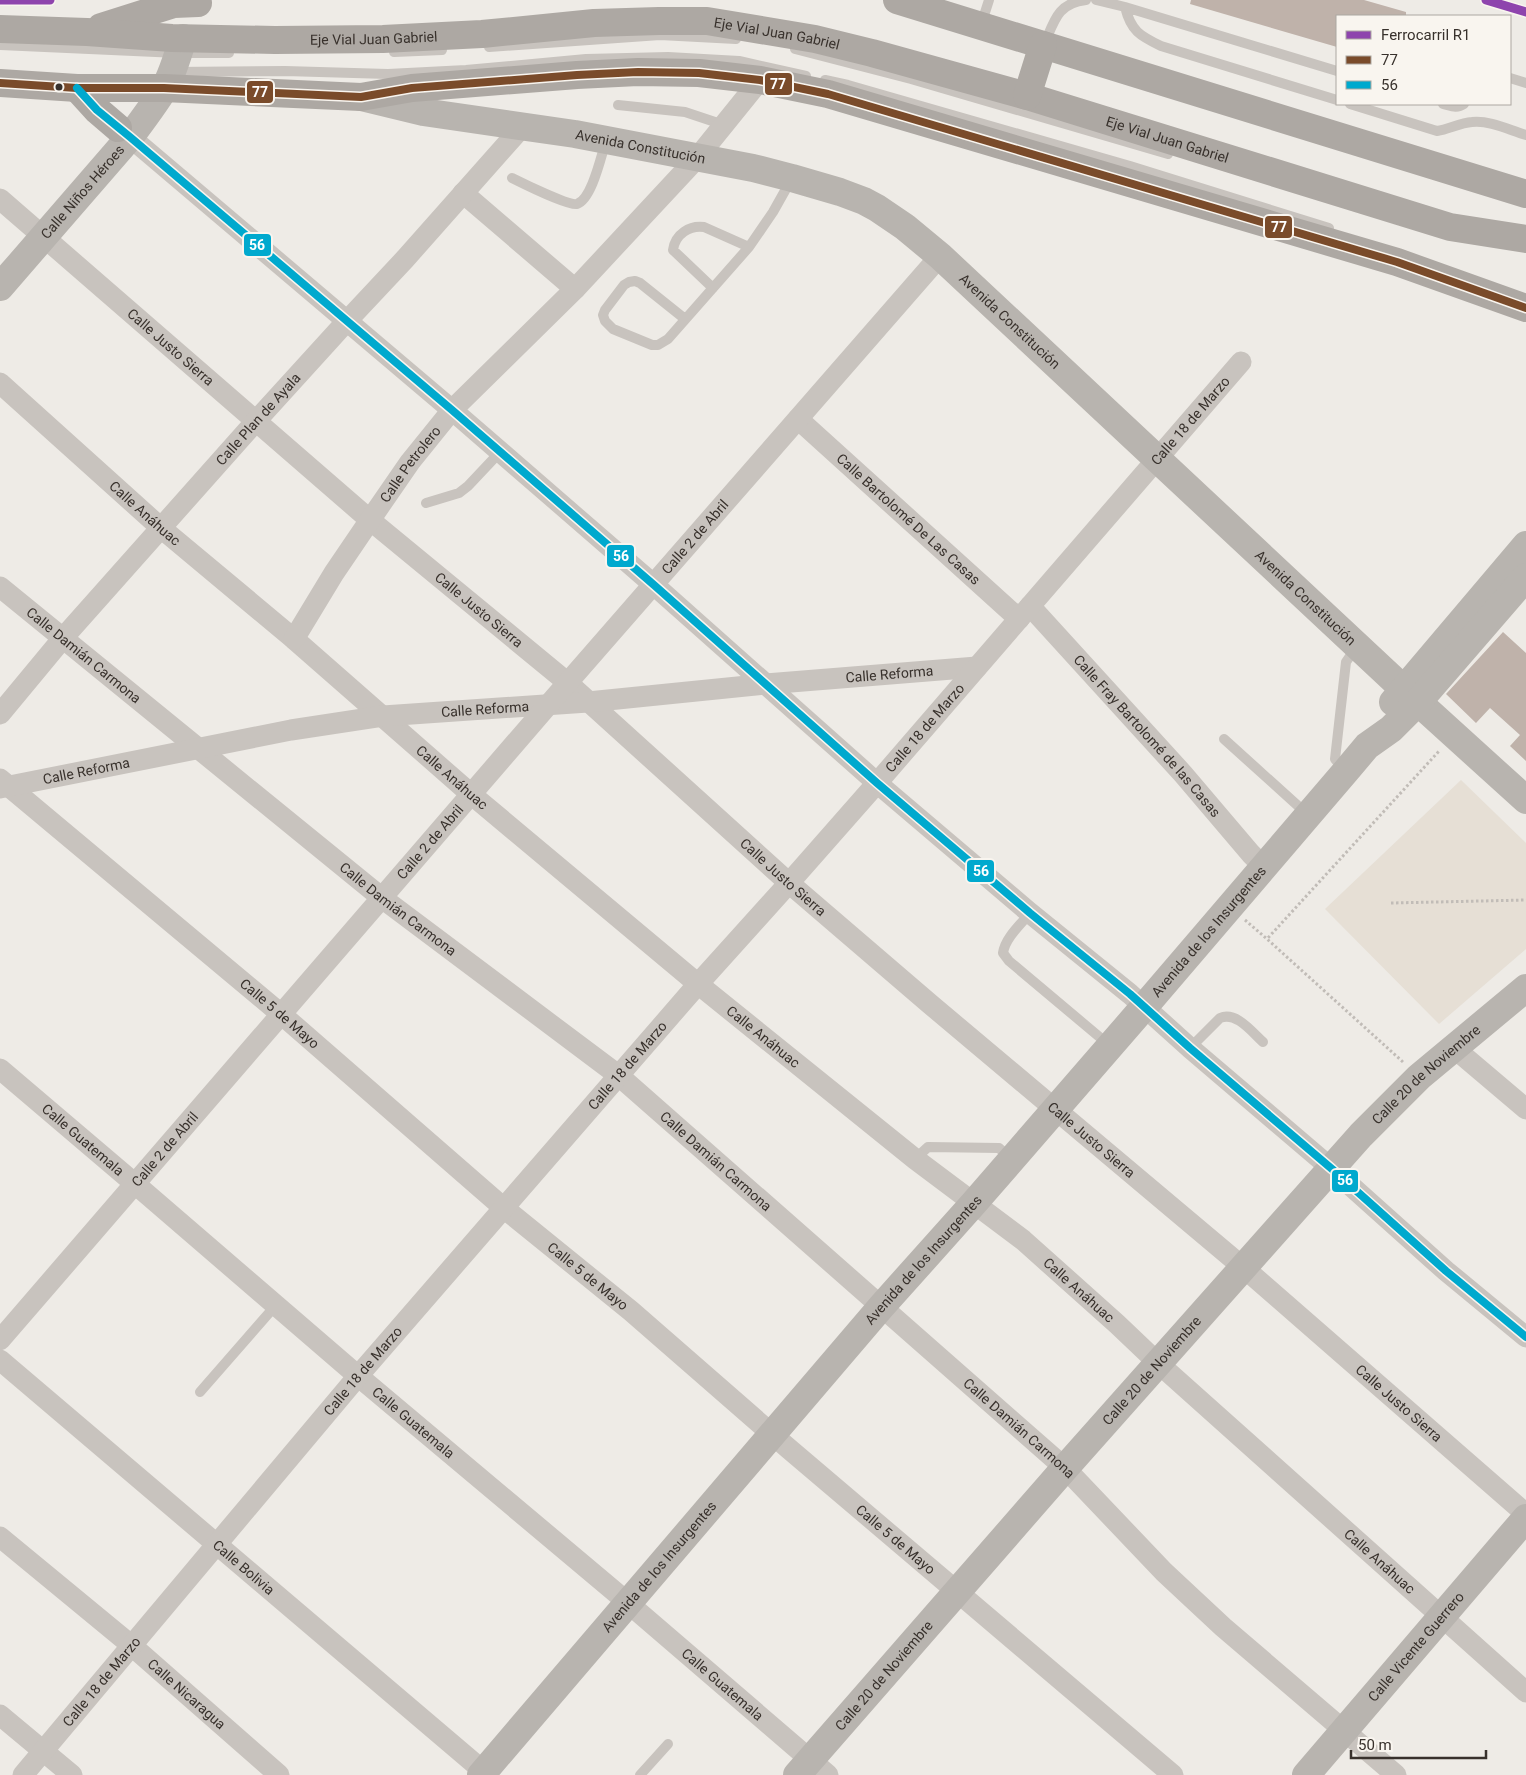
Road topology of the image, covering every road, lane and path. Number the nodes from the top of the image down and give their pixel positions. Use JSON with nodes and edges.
{"nodes":[{"id":1,"x":898,"y":0,"type":"edge"},
{"id":2,"x":989,"y":0,"type":"edge"},
{"id":3,"x":1086,"y":0,"type":"edge"},
{"id":4,"x":1096,"y":0,"type":"edge"},
{"id":5,"x":200,"y":2,"type":"edge"},
{"id":6,"x":1125,"y":7,"type":"junction"},
{"id":7,"x":981,"y":26,"type":"junction"},
{"id":8,"x":0,"y":29,"type":"edge"},
{"id":9,"x":87,"y":32,"type":"junction"},
{"id":10,"x":744,"y":40,"type":"dead end"},
{"id":11,"x":0,"y":45,"type":"edge"},
{"id":12,"x":1044,"y":45,"type":"junction"},
{"id":13,"x":479,"y":47,"type":"dead end"},
{"id":14,"x":788,"y":48,"type":"dead end"},
{"id":15,"x":450,"y":49,"type":"dead end"},
{"id":16,"x":237,"y":52,"type":"dead end"},
{"id":17,"x":383,"y":52,"type":"dead end"},
{"id":18,"x":164,"y":64,"type":"junction"},
{"id":19,"x":1336,"y":71,"type":"edge"},
{"id":20,"x":116,"y":77,"type":"dead end"},
{"id":21,"x":1511,"y":78,"type":"edge"},
{"id":22,"x":760,"y":80,"type":"junction"},
{"id":23,"x":0,"y":83,"type":"edge"},
{"id":24,"x":1526,"y":83,"type":"edge"},
{"id":25,"x":77,"y":88,"type":"junction"},
{"id":26,"x":1027,"y":96,"type":"junction"},
{"id":27,"x":361,"y":98,"type":"junction"},
{"id":28,"x":1336,"y":100,"type":"edge"},
{"id":29,"x":618,"y":105,"type":"dead end"},
{"id":30,"x":1353,"y":105,"type":"edge"},
{"id":31,"x":1446,"y":105,"type":"edge"},
{"id":32,"x":1462,"y":105,"type":"edge"},
{"id":33,"x":1471,"y":122,"type":"junction"},
{"id":34,"x":724,"y":125,"type":"junction"},
{"id":35,"x":522,"y":127,"type":"junction"},
{"id":36,"x":124,"y":132,"type":"junction"},
{"id":37,"x":1526,"y":135,"type":"edge"},
{"id":38,"x":606,"y":140,"type":"junction"},
{"id":39,"x":1177,"y":156,"type":"dead end"},
{"id":40,"x":697,"y":158,"type":"junction"},
{"id":41,"x":512,"y":178,"type":"dead end"},
{"id":42,"x":792,"y":178,"type":"junction"},
{"id":43,"x":463,"y":193,"type":"junction"},
{"id":44,"x":1526,"y":194,"type":"edge"},
{"id":45,"x":0,"y":199,"type":"edge"},
{"id":46,"x":1450,"y":227,"type":"junction"},
{"id":47,"x":1421,"y":230,"type":"dead end"},
{"id":48,"x":1341,"y":232,"type":"dead end"},
{"id":49,"x":40,"y":233,"type":"junction"},
{"id":50,"x":1526,"y":239,"type":"edge"},
{"id":51,"x":1368,"y":243,"type":"dead end"},
{"id":52,"x":749,"y":247,"type":"junction"},
{"id":53,"x":940,"y":256,"type":"junction"},
{"id":54,"x":1397,"y":262,"type":"junction"},
{"id":55,"x":0,"y":271,"type":"edge"},
{"id":56,"x":0,"y":287,"type":"edge"},
{"id":57,"x":713,"y":288,"type":"junction"},
{"id":58,"x":575,"y":289,"type":"junction"},
{"id":59,"x":1526,"y":308,"type":"edge"},
{"id":60,"x":685,"y":319,"type":"junction"},
{"id":61,"x":346,"y":322,"type":"junction"},
{"id":62,"x":1240,"y":362,"type":"dead end"},
{"id":63,"x":0,"y":382,"type":"edge"},
{"id":64,"x":452,"y":410,"type":"junction"},
{"id":65,"x":798,"y":419,"type":"junction"},
{"id":66,"x":256,"y":421,"type":"junction"},
{"id":67,"x":500,"y":452,"type":"junction"},
{"id":68,"x":1157,"y":459,"type":"junction"},
{"id":69,"x":426,"y":503,"type":"dead end"},
{"id":70,"x":370,"y":520,"type":"junction"},
{"id":71,"x":161,"y":528,"type":"junction"},
{"id":72,"x":1526,"y":545,"type":"edge"},
{"id":73,"x":1526,"y":577,"type":"edge"},
{"id":74,"x":654,"y":585,"type":"junction"},
{"id":75,"x":0,"y":587,"type":"edge"},
{"id":76,"x":1024,"y":612,"type":"junction"},
{"id":77,"x":63,"y":638,"type":"junction"},
{"id":78,"x":294,"y":639,"type":"junction"},
{"id":79,"x":1358,"y":646,"type":"junction"},
{"id":80,"x":977,"y":667,"type":"junction"},
{"id":81,"x":568,"y":683,"type":"junction"},
{"id":82,"x":766,"y":684,"type":"junction"},
{"id":83,"x":1411,"y":696,"type":"junction"},
{"id":84,"x":588,"y":702,"type":"junction"},
{"id":85,"x":549,"y":704,"type":"junction"},
{"id":86,"x":0,"y":714,"type":"edge"},
{"id":87,"x":384,"y":716,"type":"junction"},
{"id":88,"x":1454,"y":735,"type":"junction"},
{"id":89,"x":1224,"y":739,"type":"dead end"},
{"id":90,"x":197,"y":748,"type":"junction"},
{"id":91,"x":1346,"y":771,"type":"junction"},
{"id":92,"x":876,"y":783,"type":"junction"},
{"id":93,"x":2,"y":784,"type":"edge"},
{"id":94,"x":472,"y":795,"type":"junction"},
{"id":95,"x":1526,"y":800,"type":"edge"},
{"id":96,"x":1307,"y":815,"type":"junction"},
{"id":97,"x":1264,"y":867,"type":"junction"},
{"id":98,"x":789,"y":883,"type":"junction"},
{"id":99,"x":382,"y":898,"type":"junction"},
{"id":100,"x":1526,"y":900,"type":"edge"},
{"id":101,"x":1391,"y":903,"type":"dead end"},
{"id":102,"x":1229,"y":908,"type":"junction"},
{"id":103,"x":1030,"y":912,"type":"junction"},
{"id":104,"x":1267,"y":939,"type":"junction"},
{"id":105,"x":698,"y":984,"type":"junction"},
{"id":106,"x":1526,"y":988,"type":"edge"},
{"id":107,"x":1144,"y":1007,"type":"junction"},
{"id":108,"x":281,"y":1014,"type":"junction"},
{"id":109,"x":1263,"y":1042,"type":"dead end"},
{"id":110,"x":1110,"y":1046,"type":"junction"},
{"id":111,"x":1190,"y":1048,"type":"junction"},
{"id":112,"x":1454,"y":1048,"type":"junction"},
{"id":113,"x":0,"y":1069,"type":"edge"},
{"id":114,"x":618,"y":1076,"type":"junction"},
{"id":115,"x":1419,"y":1077,"type":"junction"},
{"id":116,"x":1055,"y":1109,"type":"junction"},
{"id":117,"x":1526,"y":1109,"type":"edge"},
{"id":118,"x":915,"y":1159,"type":"junction"},
{"id":119,"x":1012,"y":1160,"type":"junction"},
{"id":120,"x":1332,"y":1168,"type":"junction"},
{"id":121,"x":134,"y":1183,"type":"junction"},
{"id":122,"x":974,"y":1204,"type":"junction"},
{"id":123,"x":505,"y":1209,"type":"junction"},
{"id":124,"x":1244,"y":1268,"type":"junction"},
{"id":125,"x":276,"y":1305,"type":"junction"},
{"id":126,"x":881,"y":1308,"type":"junction"},
{"id":127,"x":1526,"y":1337,"type":"edge"},
{"id":128,"x":0,"y":1340,"type":"edge"},
{"id":129,"x":0,"y":1360,"type":"edge"},
{"id":130,"x":1158,"y":1363,"type":"junction"},
{"id":131,"x":358,"y":1376,"type":"junction"},
{"id":132,"x":200,"y":1392,"type":"dead end"},
{"id":133,"x":772,"y":1434,"type":"junction"},
{"id":134,"x":1065,"y":1468,"type":"junction"},
{"id":135,"x":1526,"y":1514,"type":"edge"},
{"id":136,"x":1526,"y":1518,"type":"edge"},
{"id":137,"x":0,"y":1537,"type":"edge"},
{"id":138,"x":216,"y":1545,"type":"junction"},
{"id":139,"x":957,"y":1593,"type":"junction"},
{"id":140,"x":627,"y":1603,"type":"junction"},
{"id":141,"x":1442,"y":1616,"type":"junction"},
{"id":142,"x":131,"y":1645,"type":"junction"},
{"id":143,"x":1526,"y":1692,"type":"edge"},
{"id":144,"x":0,"y":1715,"type":"edge"},
{"id":145,"x":1344,"y":1731,"type":"junction"},
{"id":146,"x":668,"y":1744,"type":"dead end"},
{"id":147,"x":43,"y":1751,"type":"junction"},
{"id":148,"x":812,"y":1770,"type":"edge"},
{"id":149,"x":484,"y":1774,"type":"edge"},
{"id":150,"x":22,"y":1775,"type":"edge"},
{"id":151,"x":72,"y":1775,"type":"edge"},
{"id":152,"x":279,"y":1775,"type":"edge"},
{"id":153,"x":640,"y":1775,"type":"edge"},
{"id":154,"x":1173,"y":1775,"type":"edge"},
{"id":155,"x":1306,"y":1775,"type":"edge"},
{"id":156,"x":1396,"y":1775,"type":"edge"}],
"edges":[{"from":1,"to":7,"type":"main road"},
{"from":2,"to":7,"type":"lane"},
{"from":3,"to":12,"type":"lane"},
{"from":4,"to":6,"type":"lane"},
{"from":5,"to":9,"type":"main road"},
{"from":5,"to":18,"type":"main road"},
{"from":6,"to":19,"type":"lane"},
{"from":6,"to":28,"type":"lane"},
{"from":7,"to":12,"type":"main road"},
{"from":8,"to":9,"type":"main road","name":"Eje Vial Juan Gabriel"},
{"from":9,"to":18,"type":"main road","name":"Eje Vial Juan Gabriel"},
{"from":10,"to":13,"type":"lane"},
{"from":11,"to":18,"type":"lane"},
{"from":12,"to":26,"type":"main road"},
{"from":12,"to":44,"type":"main road"},
{"from":14,"to":39,"type":"lane"},
{"from":15,"to":17,"type":"lane"},
{"from":16,"to":18,"type":"lane"},
{"from":18,"to":20,"type":"lane"},
{"from":18,"to":25,"type":"main road","name":"Eje Vial Juan Gabriel"},
{"from":18,"to":26,"type":"main road","name":"Eje Vial Juan Gabriel"},
{"from":18,"to":27,"type":"main road","name":"Eje Vial Juan Gabriel"},
{"from":18,"to":36,"type":"main road","name":"Calle Niños Héroes"},
{"from":18,"to":48,"type":"lane"},
{"from":21,"to":24,"type":"lane"},
{"from":22,"to":27,"type":"main road","name":"Eje Vial Juan Gabriel"},
{"from":22,"to":34,"type":"street","name":"Calle Petrolero"},
{"from":22,"to":54,"type":"main road","name":"Eje Vial Juan Gabriel"},
{"from":23,"to":25,"type":"main road","name":"Eje Vial Juan Gabriel"},
{"from":25,"to":36,"type":"main road"},
{"from":26,"to":46,"type":"main road","name":"Eje Vial Juan Gabriel"},
{"from":27,"to":35,"type":"main road","name":"Avenida Constitución"},
{"from":29,"to":34,"type":"lane"},
{"from":30,"to":33,"type":"lane"},
{"from":31,"to":32,"type":"lane"},
{"from":32,"to":33,"type":"lane"},
{"from":33,"to":37,"type":"lane"},
{"from":34,"to":40,"type":"street","name":"Calle Petrolero"},
{"from":35,"to":38,"type":"main road","name":"Avenida Constitución"},
{"from":35,"to":43,"type":"street","name":"Calle Plan de Ayala"},
{"from":36,"to":49,"type":"main road","name":"Calle Niños Héroes"},
{"from":36,"to":61,"type":"street"},
{"from":38,"to":40,"type":"main road","name":"Avenida Constitución"},
{"from":38,"to":41,"type":"lane"},
{"from":40,"to":42,"type":"main road","name":"Avenida Constitución"},
{"from":40,"to":58,"type":"street","name":"Calle Petrolero"},
{"from":42,"to":52,"type":"lane"},
{"from":42,"to":53,"type":"main road","name":"Avenida Constitución"},
{"from":43,"to":58,"type":"street"},
{"from":43,"to":61,"type":"street","name":"Calle Plan de Ayala"},
{"from":45,"to":49,"type":"street","name":"Calle Justo Sierra"},
{"from":46,"to":47,"type":"lane"},
{"from":46,"to":50,"type":"main road","name":"Eje Vial Juan Gabriel"},
{"from":49,"to":55,"type":"main road","name":"Calle Niños Héroes"},
{"from":49,"to":56,"type":"main road","name":"Calle Niños Héroes"},
{"from":49,"to":66,"type":"street","name":"Calle Justo Sierra"},
{"from":51,"to":54,"type":"lane"},
{"from":52,"to":57,"type":"lane"},
{"from":52,"to":57,"type":"lane"},
{"from":53,"to":65,"type":"street","name":"Calle 2 de Abril"},
{"from":53,"to":68,"type":"main road","name":"Avenida Constitución"},
{"from":54,"to":59,"type":"main road","name":"Eje Vial Juan Gabriel"},
{"from":57,"to":60,"type":"lane"},
{"from":58,"to":64,"type":"street","name":"Calle Petrolero"},
{"from":60,"to":60,"type":"lane"},
{"from":61,"to":64,"type":"street"},
{"from":61,"to":66,"type":"street","name":"Calle Plan de Ayala"},
{"from":62,"to":68,"type":"street","name":"Calle 18 de Marzo"},
{"from":63,"to":71,"type":"street","name":"Calle Anáhuac"},
{"from":64,"to":67,"type":"street"},
{"from":64,"to":70,"type":"street","name":"Calle Petrolero"},
{"from":65,"to":74,"type":"street","name":"Calle 2 de Abril"},
{"from":65,"to":76,"type":"street","name":"Calle Bartolomé De Las Casas"},
{"from":66,"to":70,"type":"street","name":"Calle Justo Sierra"},
{"from":66,"to":71,"type":"street","name":"Calle Plan de Ayala"},
{"from":67,"to":69,"type":"lane"},
{"from":67,"to":74,"type":"street"},
{"from":68,"to":76,"type":"street","name":"Calle 18 de Marzo"},
{"from":68,"to":79,"type":"main road","name":"Avenida Constitución"},
{"from":70,"to":78,"type":"street","name":"Calle Petrolero"},
{"from":70,"to":81,"type":"street","name":"Calle Justo Sierra"},
{"from":71,"to":77,"type":"street","name":"Calle Plan de Ayala"},
{"from":71,"to":78,"type":"street","name":"Calle Anáhuac"},
{"from":72,"to":83,"type":"main road","name":"Avenida de los Insurgentes"},
{"from":73,"to":83,"type":"main road","name":"Avenida de los Insurgentes"},
{"from":74,"to":81,"type":"street","name":"Calle 2 de Abril"},
{"from":74,"to":82,"type":"street"},
{"from":75,"to":77,"type":"street","name":"Calle Damián Carmona"},
{"from":76,"to":80,"type":"street","name":"Calle 18 de Marzo"},
{"from":76,"to":97,"type":"street","name":"Calle Fray Bartolomé de las Casas"},
{"from":77,"to":86,"type":"street","name":"Calle Plan de Ayala"},
{"from":77,"to":90,"type":"street","name":"Calle Damián Carmona"},
{"from":78,"to":87,"type":"street","name":"Calle Anáhuac"},
{"from":79,"to":83,"type":"main road","name":"Avenida Constitución"},
{"from":79,"to":91,"type":"lane"},
{"from":80,"to":82,"type":"street","name":"Calle Reforma"},
{"from":80,"to":92,"type":"street","name":"Calle 18 de Marzo"},
{"from":81,"to":84,"type":"street","name":"Calle Justo Sierra"},
{"from":81,"to":85,"type":"street","name":"Calle 2 de Abril"},
{"from":82,"to":84,"type":"street","name":"Calle Reforma"},
{"from":82,"to":92,"type":"street"},
{"from":83,"to":88,"type":"main road","name":"Avenida Constitución"},
{"from":83,"to":91,"type":"main road","name":"Avenida de los Insurgentes"},
{"from":84,"to":85,"type":"street","name":"Calle Reforma"},
{"from":84,"to":98,"type":"street","name":"Calle Justo Sierra"},
{"from":85,"to":87,"type":"street","name":"Calle Reforma"},
{"from":85,"to":94,"type":"street","name":"Calle 2 de Abril"},
{"from":87,"to":90,"type":"street","name":"Calle Reforma"},
{"from":87,"to":94,"type":"street","name":"Calle Anáhuac"},
{"from":88,"to":95,"type":"main road","name":"Avenida Constitución"},
{"from":88,"to":104,"type":"path"},
{"from":89,"to":96,"type":"lane"},
{"from":90,"to":93,"type":"street","name":"Calle Reforma"},
{"from":90,"to":99,"type":"street","name":"Calle Damián Carmona"},
{"from":91,"to":96,"type":"main road","name":"Avenida de los Insurgentes"},
{"from":92,"to":98,"type":"street","name":"Calle 18 de Marzo"},
{"from":92,"to":103,"type":"street"},
{"from":93,"to":108,"type":"street","name":"Calle 5 de Mayo"},
{"from":94,"to":99,"type":"street","name":"Calle 2 de Abril"},
{"from":94,"to":105,"type":"street","name":"Calle Anáhuac"},
{"from":96,"to":97,"type":"main road","name":"Avenida de los Insurgentes"},
{"from":97,"to":102,"type":"main road","name":"Avenida de los Insurgentes"},
{"from":98,"to":105,"type":"street","name":"Calle 18 de Marzo"},
{"from":98,"to":116,"type":"street","name":"Calle Justo Sierra"},
{"from":99,"to":108,"type":"street","name":"Calle 2 de Abril"},
{"from":99,"to":114,"type":"street","name":"Calle Damián Carmona"},
{"from":100,"to":101,"type":"path"},
{"from":102,"to":104,"type":"path"},
{"from":102,"to":107,"type":"main road","name":"Avenida de los Insurgentes"},
{"from":103,"to":107,"type":"street"},
{"from":103,"to":110,"type":"lane"},
{"from":104,"to":115,"type":"path"},
{"from":105,"to":114,"type":"street","name":"Calle 18 de Marzo"},
{"from":105,"to":118,"type":"street","name":"Calle Anáhuac"},
{"from":106,"to":112,"type":"main road","name":"Calle 20 de Noviembre"},
{"from":107,"to":110,"type":"main road","name":"Avenida de los Insurgentes"},
{"from":107,"to":111,"type":"street"},
{"from":108,"to":121,"type":"street","name":"Calle 2 de Abril"},
{"from":108,"to":123,"type":"street","name":"Calle 5 de Mayo"},
{"from":109,"to":111,"type":"lane"},
{"from":110,"to":116,"type":"main road","name":"Avenida de los Insurgentes"},
{"from":111,"to":120,"type":"street"},
{"from":112,"to":115,"type":"main road","name":"Calle 20 de Noviembre"},
{"from":112,"to":117,"type":"street"},
{"from":113,"to":121,"type":"street","name":"Calle Guatemala"},
{"from":114,"to":123,"type":"street","name":"Calle 18 de Marzo"},
{"from":114,"to":126,"type":"street","name":"Calle Damián Carmona"},
{"from":115,"to":120,"type":"main road","name":"Calle 20 de Noviembre"},
{"from":116,"to":119,"type":"main road","name":"Avenida de los Insurgentes"},
{"from":116,"to":124,"type":"street","name":"Calle Justo Sierra"},
{"from":118,"to":119,"type":"lane"},
{"from":118,"to":122,"type":"street","name":"Calle Anáhuac"},
{"from":119,"to":122,"type":"main road","name":"Avenida de los Insurgentes"},
{"from":120,"to":124,"type":"main road","name":"Calle 20 de Noviembre"},
{"from":120,"to":127,"type":"street"},
{"from":121,"to":125,"type":"street","name":"Calle Guatemala"},
{"from":121,"to":128,"type":"street","name":"Calle 2 de Abril"},
{"from":122,"to":126,"type":"main road","name":"Avenida de los Insurgentes"},
{"from":122,"to":130,"type":"street","name":"Calle Anáhuac"},
{"from":123,"to":131,"type":"street","name":"Calle 18 de Marzo"},
{"from":123,"to":133,"type":"street","name":"Calle 5 de Mayo"},
{"from":124,"to":130,"type":"main road","name":"Calle 20 de Noviembre"},
{"from":124,"to":135,"type":"street","name":"Calle Justo Sierra"},
{"from":125,"to":131,"type":"street","name":"Calle Guatemala"},
{"from":125,"to":132,"type":"lane"},
{"from":126,"to":133,"type":"main road","name":"Avenida de los Insurgentes"},
{"from":126,"to":134,"type":"street","name":"Calle Damián Carmona"},
{"from":129,"to":138,"type":"street","name":"Calle Bolivia"},
{"from":130,"to":134,"type":"main road","name":"Calle 20 de Noviembre"},
{"from":130,"to":141,"type":"street","name":"Calle Anáhuac"},
{"from":131,"to":138,"type":"street","name":"Calle 18 de Marzo"},
{"from":131,"to":140,"type":"street","name":"Calle Guatemala"},
{"from":133,"to":139,"type":"street","name":"Calle 5 de Mayo"},
{"from":133,"to":140,"type":"main road","name":"Avenida de los Insurgentes"},
{"from":134,"to":139,"type":"main road","name":"Calle 20 de Noviembre"},
{"from":134,"to":145,"type":"street","name":"Calle Damián Carmona"},
{"from":136,"to":141,"type":"main road","name":"Calle Vicente Guerrero"},
{"from":137,"to":142,"type":"street","name":"Calle Nicaragua"},
{"from":138,"to":142,"type":"street","name":"Calle 18 de Marzo"},
{"from":138,"to":149,"type":"street","name":"Calle Bolivia"},
{"from":139,"to":148,"type":"main road","name":"Calle 20 de Noviembre"},
{"from":139,"to":154,"type":"street","name":"Calle 5 de Mayo"},
{"from":140,"to":148,"type":"street","name":"Calle Guatemala"},
{"from":140,"to":149,"type":"main road","name":"Avenida de los Insurgentes"},
{"from":141,"to":143,"type":"street","name":"Calle Anáhuac"},
{"from":141,"to":145,"type":"main road","name":"Calle Vicente Guerrero"},
{"from":142,"to":147,"type":"street","name":"Calle 18 de Marzo"},
{"from":142,"to":152,"type":"street","name":"Calle Nicaragua"},
{"from":144,"to":147,"type":"street"},
{"from":145,"to":155,"type":"main road","name":"Calle Vicente Guerrero"},
{"from":145,"to":156,"type":"street","name":"Calle Damián Carmona"},
{"from":146,"to":153,"type":"lane"},
{"from":147,"to":150,"type":"street","name":"Calle 18 de Marzo"},
{"from":147,"to":151,"type":"street"}]}
